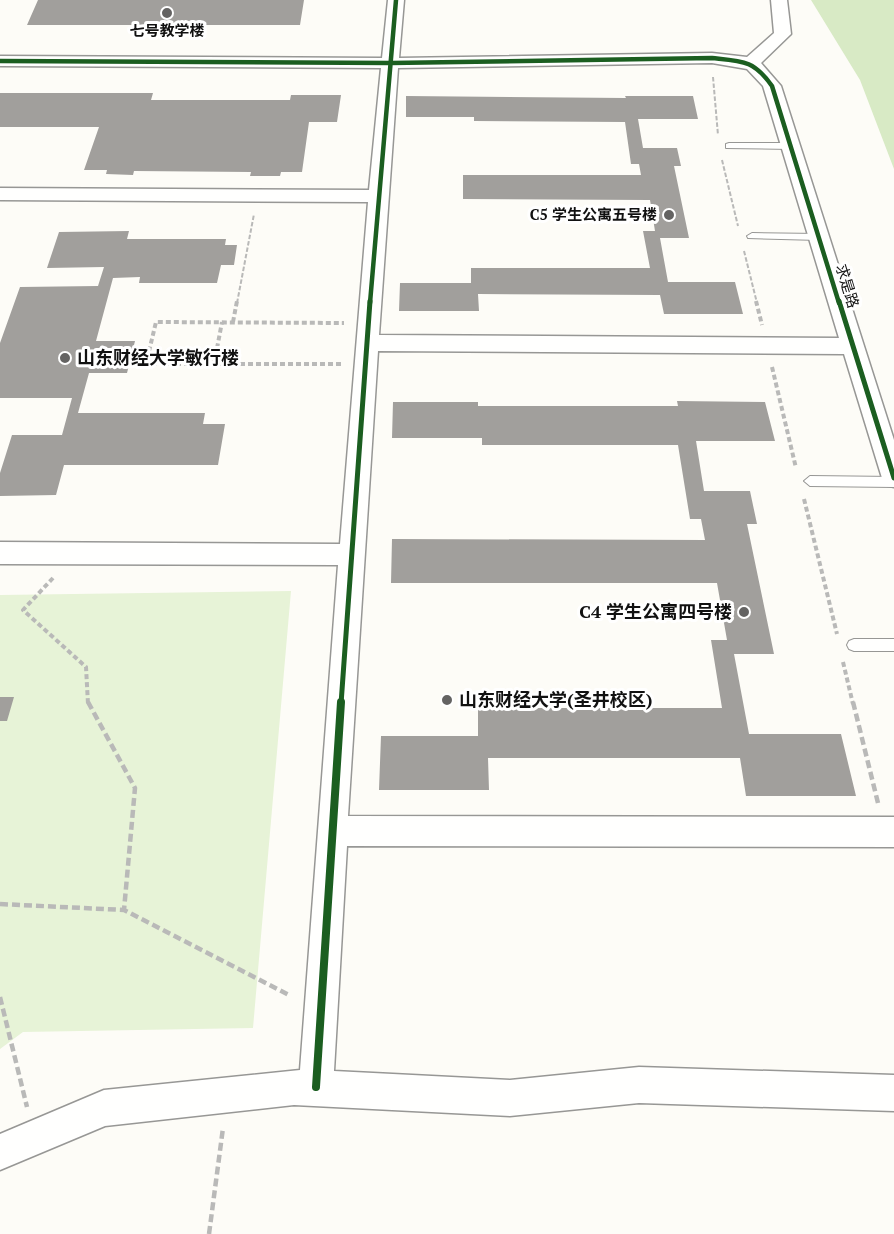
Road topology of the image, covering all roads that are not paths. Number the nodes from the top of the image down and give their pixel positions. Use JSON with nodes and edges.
{"nodes":[{"id":1,"x":396,"y":0,"type":"edge"},
{"id":2,"x":779,"y":0,"type":"edge"},
{"id":3,"x":0,"y":61,"type":"edge"},
{"id":4,"x":752,"y":62,"type":"junction"},
{"id":5,"x":391,"y":63,"type":"junction"},
{"id":6,"x":724,"y":146,"type":"road end"},
{"id":7,"x":791,"y":146,"type":"junction"},
{"id":8,"x":0,"y":194,"type":"edge"},
{"id":9,"x":378,"y":196,"type":"junction"},
{"id":10,"x":746,"y":236,"type":"road end"},
{"id":11,"x":819,"y":237,"type":"junction"},
{"id":12,"x":368,"y":343,"type":"junction"},
{"id":13,"x":853,"y":346,"type":"junction"},
{"id":14,"x":894,"y":480,"type":"edge"},
{"id":15,"x":810,"y":481,"type":"dead end"},
{"id":16,"x":0,"y":553,"type":"edge"},
{"id":17,"x":352,"y":555,"type":"junction"},
{"id":18,"x":854,"y":645,"type":"dead end"},
{"id":19,"x":894,"y":645,"type":"edge"},
{"id":20,"x":332,"y":831,"type":"junction"},
{"id":21,"x":889,"y":832,"type":"edge"},
{"id":22,"x":316,"y":1087,"type":"junction"},
{"id":23,"x":894,"y":1093,"type":"edge"},
{"id":24,"x":0,"y":1152,"type":"edge"}],
"edges":[{"from":1,"to":5,"type":"street"},
{"from":2,"to":4,"type":"street"},
{"from":3,"to":5,"type":"street"},
{"from":4,"to":5,"type":"street"},
{"from":4,"to":7,"type":"street","name":"求是路"},
{"from":5,"to":9,"type":"street"},
{"from":6,"to":7,"type":"lane"},
{"from":7,"to":11,"type":"street","name":"求是路"},
{"from":8,"to":9,"type":"street"},
{"from":9,"to":12,"type":"street"},
{"from":10,"to":11,"type":"lane"},
{"from":11,"to":13,"type":"street","name":"求是路"},
{"from":12,"to":13,"type":"street"},
{"from":12,"to":17,"type":"street"},
{"from":13,"to":14,"type":"street","name":"求是路"},
{"from":14,"to":15,"type":"lane"},
{"from":16,"to":17,"type":"street"},
{"from":17,"to":20,"type":"street"},
{"from":18,"to":19,"type":"lane"},
{"from":20,"to":21,"type":"street"},
{"from":20,"to":22,"type":"street"},
{"from":22,"to":23,"type":"street"},
{"from":22,"to":24,"type":"street"}]}
